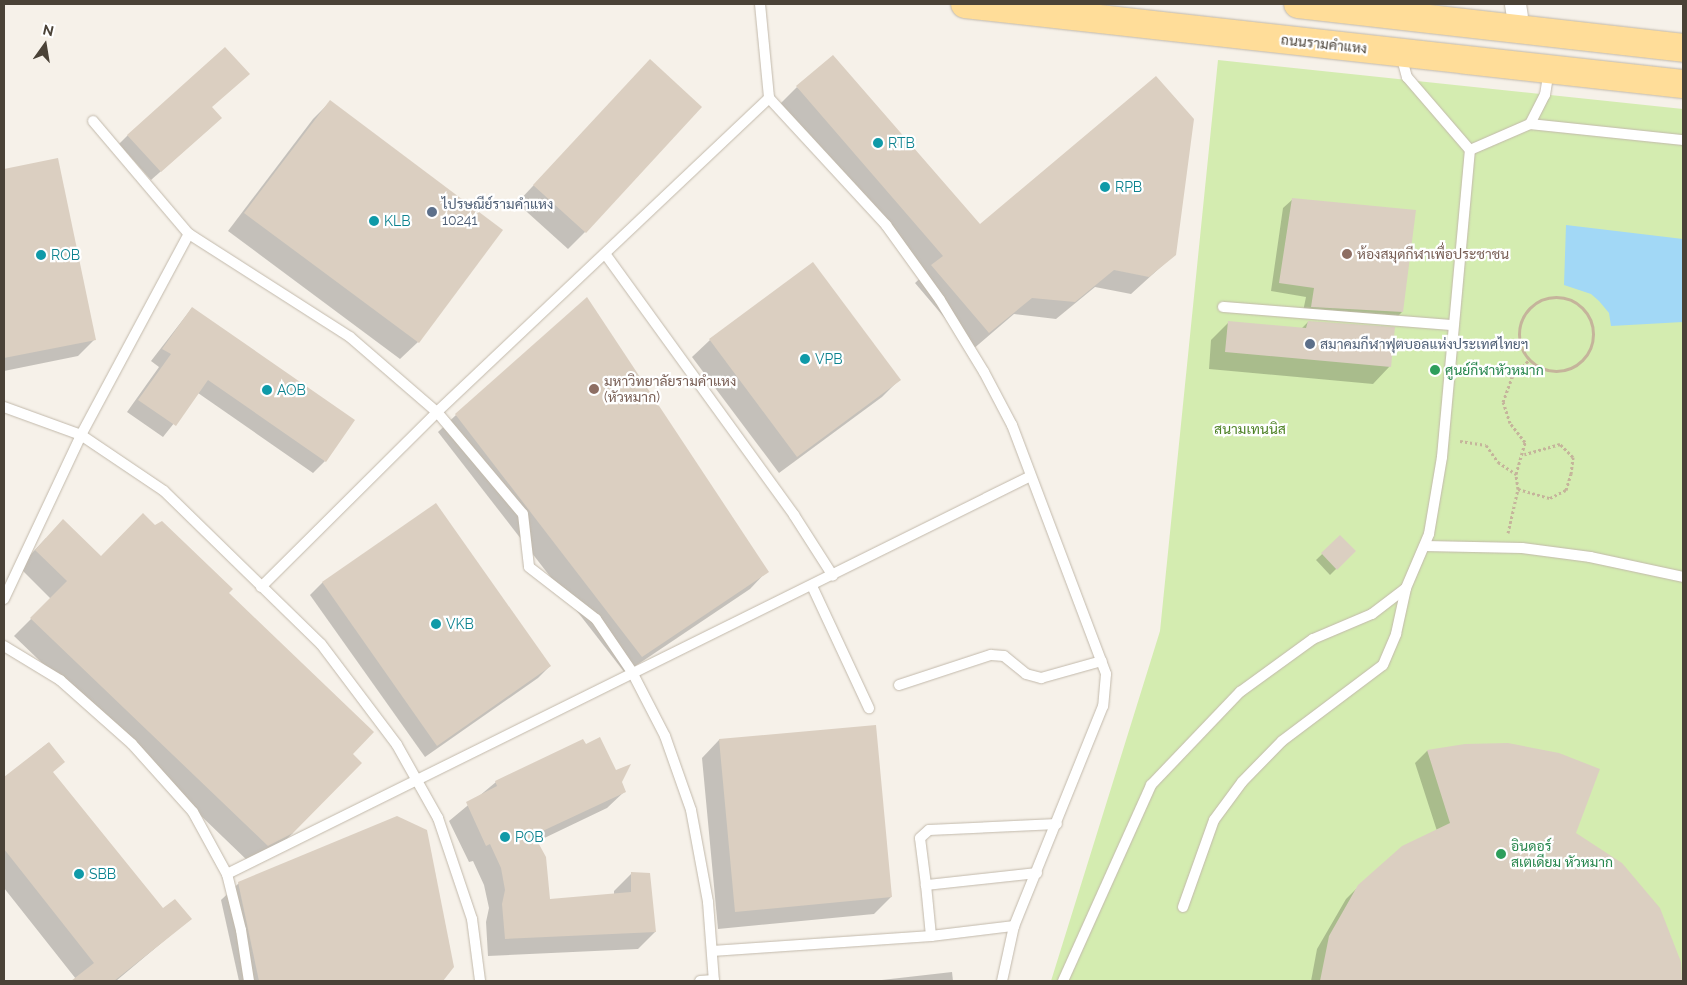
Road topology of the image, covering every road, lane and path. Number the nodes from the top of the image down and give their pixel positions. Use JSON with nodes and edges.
{"nodes":[{"id":1,"x":760,"y":4,"type":"edge"},
{"id":2,"x":965,"y":4,"type":"edge"},
{"id":3,"x":1082,"y":4,"type":"edge"},
{"id":4,"x":1298,"y":4,"type":"edge"},
{"id":5,"x":1414,"y":4,"type":"edge"},
{"id":6,"x":1516,"y":10,"type":"edge"},
{"id":7,"x":1683,"y":35,"type":"edge"},
{"id":8,"x":1683,"y":48,"type":"edge"},
{"id":9,"x":1400,"y":53,"type":"junction"},
{"id":10,"x":1550,"y":70,"type":"junction"},
{"id":11,"x":1683,"y":71,"type":"edge"},
{"id":12,"x":1683,"y":84,"type":"edge"},
{"id":13,"x":769,"y":98,"type":"junction"},
{"id":14,"x":93,"y":121,"type":"dead end"},
{"id":15,"x":1530,"y":124,"type":"junction"},
{"id":16,"x":1683,"y":140,"type":"edge"},
{"id":17,"x":1470,"y":150,"type":"junction"},
{"id":18,"x":189,"y":234,"type":"junction"},
{"id":19,"x":606,"y":254,"type":"junction"},
{"id":20,"x":1223,"y":307,"type":"dead end"},
{"id":21,"x":1452,"y":324,"type":"junction"},
{"id":22,"x":1529,"y":360,"type":"junction"},
{"id":23,"x":4,"y":407,"type":"edge"},
{"id":24,"x":437,"y":412,"type":"junction"},
{"id":25,"x":81,"y":435,"type":"junction"},
{"id":26,"x":1443,"y":440,"type":"junction"},
{"id":27,"x":1524,"y":454,"type":"junction"},
{"id":28,"x":1516,"y":474,"type":"junction"},
{"id":29,"x":1029,"y":477,"type":"junction"},
{"id":30,"x":1518,"y":489,"type":"junction"},
{"id":31,"x":1425,"y":546,"type":"junction"},
{"id":32,"x":1505,"y":548,"type":"junction"},
{"id":33,"x":833,"y":576,"type":"junction"},
{"id":34,"x":1683,"y":576,"type":"edge"},
{"id":35,"x":812,"y":586,"type":"junction"},
{"id":36,"x":261,"y":587,"type":"junction"},
{"id":37,"x":1406,"y":588,"type":"junction"},
{"id":38,"x":4,"y":599,"type":"edge"},
{"id":39,"x":4,"y":646,"type":"edge"},
{"id":40,"x":1102,"y":661,"type":"junction"},
{"id":41,"x":632,"y":672,"type":"junction"},
{"id":42,"x":899,"y":685,"type":"dead end"},
{"id":43,"x":869,"y":708,"type":"dead end"},
{"id":44,"x":418,"y":780,"type":"junction"},
{"id":45,"x":1057,"y":824,"type":"junction"},
{"id":46,"x":227,"y":874,"type":"junction"},
{"id":47,"x":1038,"y":874,"type":"junction"},
{"id":48,"x":926,"y":885,"type":"junction"},
{"id":49,"x":1182,"y":906,"type":"dead end"},
{"id":50,"x":1014,"y":926,"type":"junction"},
{"id":51,"x":931,"y":936,"type":"junction"},
{"id":52,"x":712,"y":952,"type":"junction"},
{"id":53,"x":249,"y":981,"type":"edge"},
{"id":54,"x":480,"y":981,"type":"edge"},
{"id":55,"x":700,"y":981,"type":"edge"},
{"id":56,"x":714,"y":981,"type":"edge"},
{"id":57,"x":1002,"y":981,"type":"edge"},
{"id":58,"x":1063,"y":981,"type":"edge"}],
"edges":[{"from":1,"to":13,"type":"lane"},
{"from":2,"to":9,"type":"main road","name":"ถนนรามคำแหง"},
{"from":3,"to":11,"type":"main road","name":"ถนนรามคำแหง"},
{"from":4,"to":8,"type":"main road"},
{"from":5,"to":6,"type":"main road"},
{"from":6,"to":7,"type":"main road"},
{"from":9,"to":10,"type":"main road","name":"ถนนรามคำแหง"},
{"from":9,"to":17,"type":"lane"},
{"from":10,"to":12,"type":"main road","name":"ถนนรามคำแหง"},
{"from":10,"to":15,"type":"lane"},
{"from":13,"to":19,"type":"lane"},
{"from":13,"to":29,"type":"lane"},
{"from":14,"to":18,"type":"lane"},
{"from":15,"to":16,"type":"lane"},
{"from":15,"to":17,"type":"lane"},
{"from":17,"to":21,"type":"lane"},
{"from":18,"to":24,"type":"lane"},
{"from":18,"to":25,"type":"lane"},
{"from":19,"to":24,"type":"lane"},
{"from":19,"to":33,"type":"lane"},
{"from":20,"to":21,"type":"lane"},
{"from":21,"to":26,"type":"lane"},
{"from":22,"to":22,"type":"path"},
{"from":22,"to":27,"type":"path"},
{"from":23,"to":25,"type":"lane"},
{"from":24,"to":36,"type":"lane"},
{"from":24,"to":41,"type":"lane"},
{"from":25,"to":36,"type":"lane"},
{"from":25,"to":38,"type":"lane"},
{"from":26,"to":28,"type":"path"},
{"from":26,"to":31,"type":"lane"},
{"from":27,"to":28,"type":"path"},
{"from":27,"to":30,"type":"path"},
{"from":28,"to":30,"type":"path"},
{"from":29,"to":33,"type":"lane"},
{"from":29,"to":40,"type":"lane"},
{"from":30,"to":32,"type":"path"},
{"from":31,"to":32,"type":"lane"},
{"from":31,"to":37,"type":"lane"},
{"from":32,"to":34,"type":"lane"},
{"from":33,"to":35,"type":"lane"},
{"from":35,"to":41,"type":"lane"},
{"from":35,"to":43,"type":"lane"},
{"from":36,"to":44,"type":"lane"},
{"from":37,"to":49,"type":"lane"},
{"from":37,"to":58,"type":"lane"},
{"from":39,"to":46,"type":"lane"},
{"from":40,"to":42,"type":"lane"},
{"from":40,"to":45,"type":"lane"},
{"from":41,"to":44,"type":"lane"},
{"from":41,"to":52,"type":"lane"},
{"from":44,"to":46,"type":"lane"},
{"from":44,"to":54,"type":"lane"},
{"from":45,"to":47,"type":"lane"},
{"from":45,"to":48,"type":"lane"},
{"from":46,"to":53,"type":"lane"},
{"from":47,"to":48,"type":"lane"},
{"from":47,"to":50,"type":"lane"},
{"from":48,"to":51,"type":"lane"},
{"from":50,"to":51,"type":"lane"},
{"from":50,"to":57,"type":"lane"},
{"from":51,"to":52,"type":"lane"},
{"from":52,"to":56,"type":"lane"},
{"from":55,"to":56,"type":"lane"}]}
